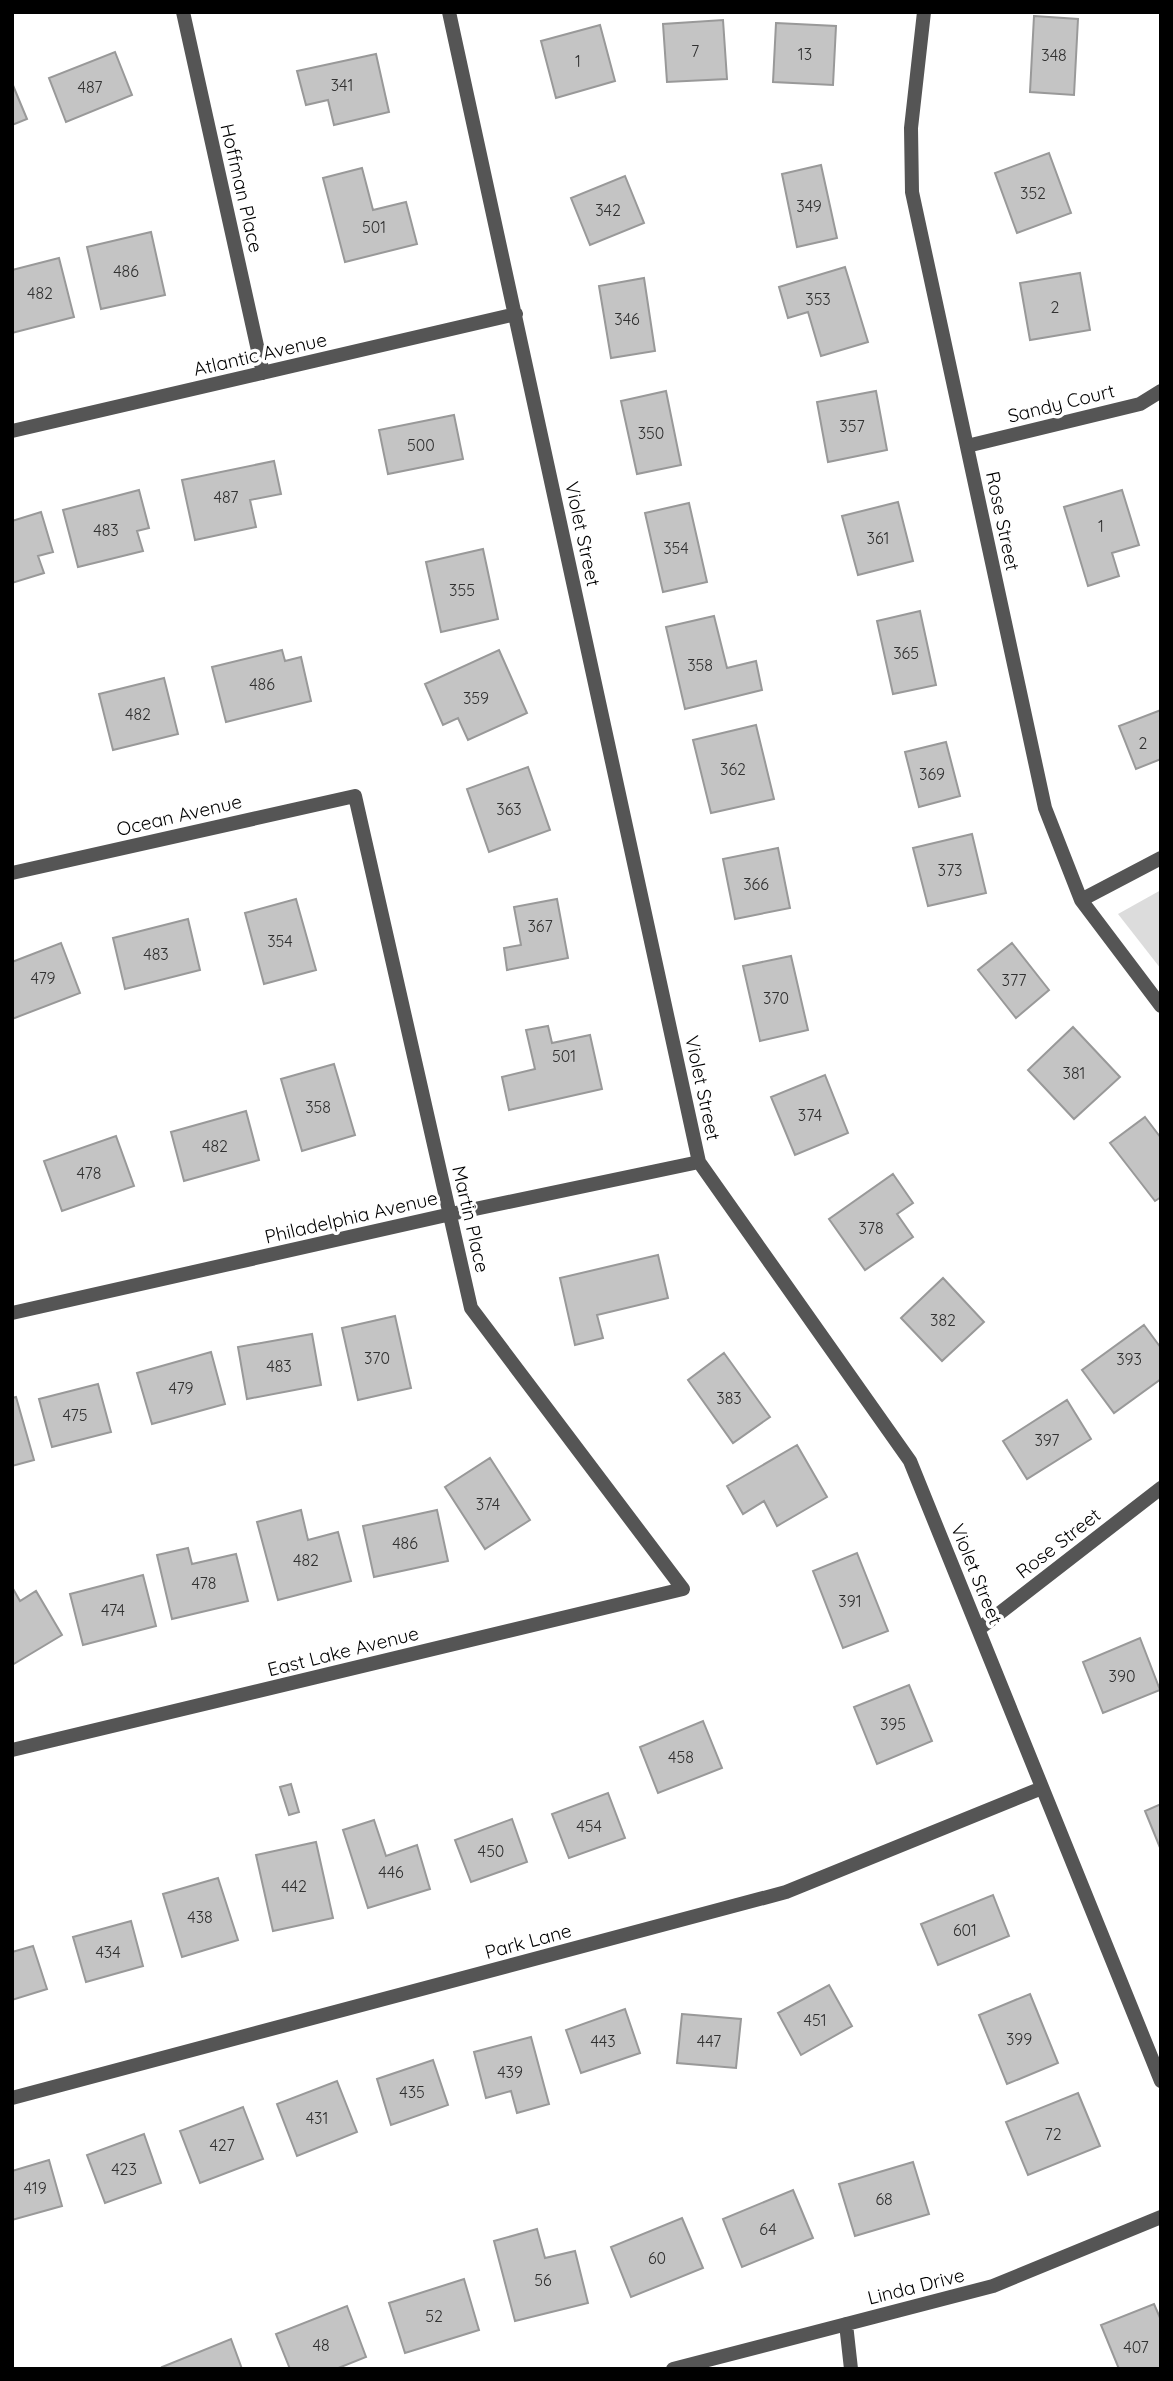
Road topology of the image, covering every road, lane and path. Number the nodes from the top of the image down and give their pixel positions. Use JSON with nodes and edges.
{"nodes":[{"id":1,"x":183,"y":12,"type":"edge"},
{"id":2,"x":449,"y":12,"type":"edge"},
{"id":3,"x":924,"y":12,"type":"edge"},
{"id":4,"x":516,"y":314,"type":"junction"},
{"id":5,"x":263,"y":373,"type":"junction"},
{"id":6,"x":1161,"y":391,"type":"edge"},
{"id":7,"x":12,"y":431,"type":"edge"},
{"id":8,"x":967,"y":446,"type":"junction"},
{"id":9,"x":355,"y":796,"type":"joint"},
{"id":10,"x":1161,"y":858,"type":"edge"},
{"id":11,"x":12,"y":873,"type":"edge"},
{"id":12,"x":1081,"y":900,"type":"junction"},
{"id":13,"x":1161,"y":1006,"type":"edge"},
{"id":14,"x":699,"y":1162,"type":"junction"},
{"id":15,"x":451,"y":1214,"type":"junction"},
{"id":16,"x":12,"y":1312,"type":"edge"},
{"id":17,"x":1161,"y":1488,"type":"edge"},
{"id":18,"x":682,"y":1589,"type":"joint"},
{"id":19,"x":979,"y":1629,"type":"junction"},
{"id":20,"x":12,"y":1750,"type":"edge"},
{"id":21,"x":1042,"y":1788,"type":"junction"},
{"id":22,"x":1161,"y":2081,"type":"edge"},
{"id":23,"x":12,"y":2098,"type":"edge"},
{"id":24,"x":1161,"y":2217,"type":"edge"},
{"id":25,"x":846,"y":2323,"type":"junction"},
{"id":26,"x":673,"y":2369,"type":"edge"},
{"id":27,"x":851,"y":2369,"type":"edge"}],
"edges":[{"from":1,"to":5,"type":"street","name":"Hoffman Place"},
{"from":2,"to":4,"type":"street","name":"Violet Street"},
{"from":3,"to":8,"type":"street","name":"Rose Street"},
{"from":4,"to":5,"type":"street","name":"Atlantic Avenue"},
{"from":4,"to":14,"type":"street","name":"Violet Street"},
{"from":5,"to":7,"type":"street","name":"Atlantic Avenue"},
{"from":6,"to":8,"type":"street","name":"Sandy Court"},
{"from":8,"to":12,"type":"street","name":"Rose Street"},
{"from":9,"to":11,"type":"street","name":"Ocean Avenue"},
{"from":9,"to":15,"type":"street","name":"Martin Place"},
{"from":10,"to":12,"type":"street"},
{"from":12,"to":13,"type":"street","name":"Rose Street"},
{"from":14,"to":15,"type":"street","name":"Philadelphia Avenue"},
{"from":14,"to":19,"type":"street","name":"Violet Street"},
{"from":15,"to":16,"type":"street","name":"Philadelphia Avenue"},
{"from":15,"to":18,"type":"street","name":"Martin Place"},
{"from":17,"to":19,"type":"street","name":"Rose Street"},
{"from":18,"to":20,"type":"street","name":"East Lake Avenue"},
{"from":19,"to":21,"type":"street","name":"Violet Street"},
{"from":21,"to":22,"type":"street","name":"Violet Street"},
{"from":21,"to":23,"type":"street","name":"Park Lane"},
{"from":24,"to":25,"type":"street","name":"Linda Drive"},
{"from":25,"to":26,"type":"street","name":"Linda Drive"},
{"from":25,"to":27,"type":"street"}]}
